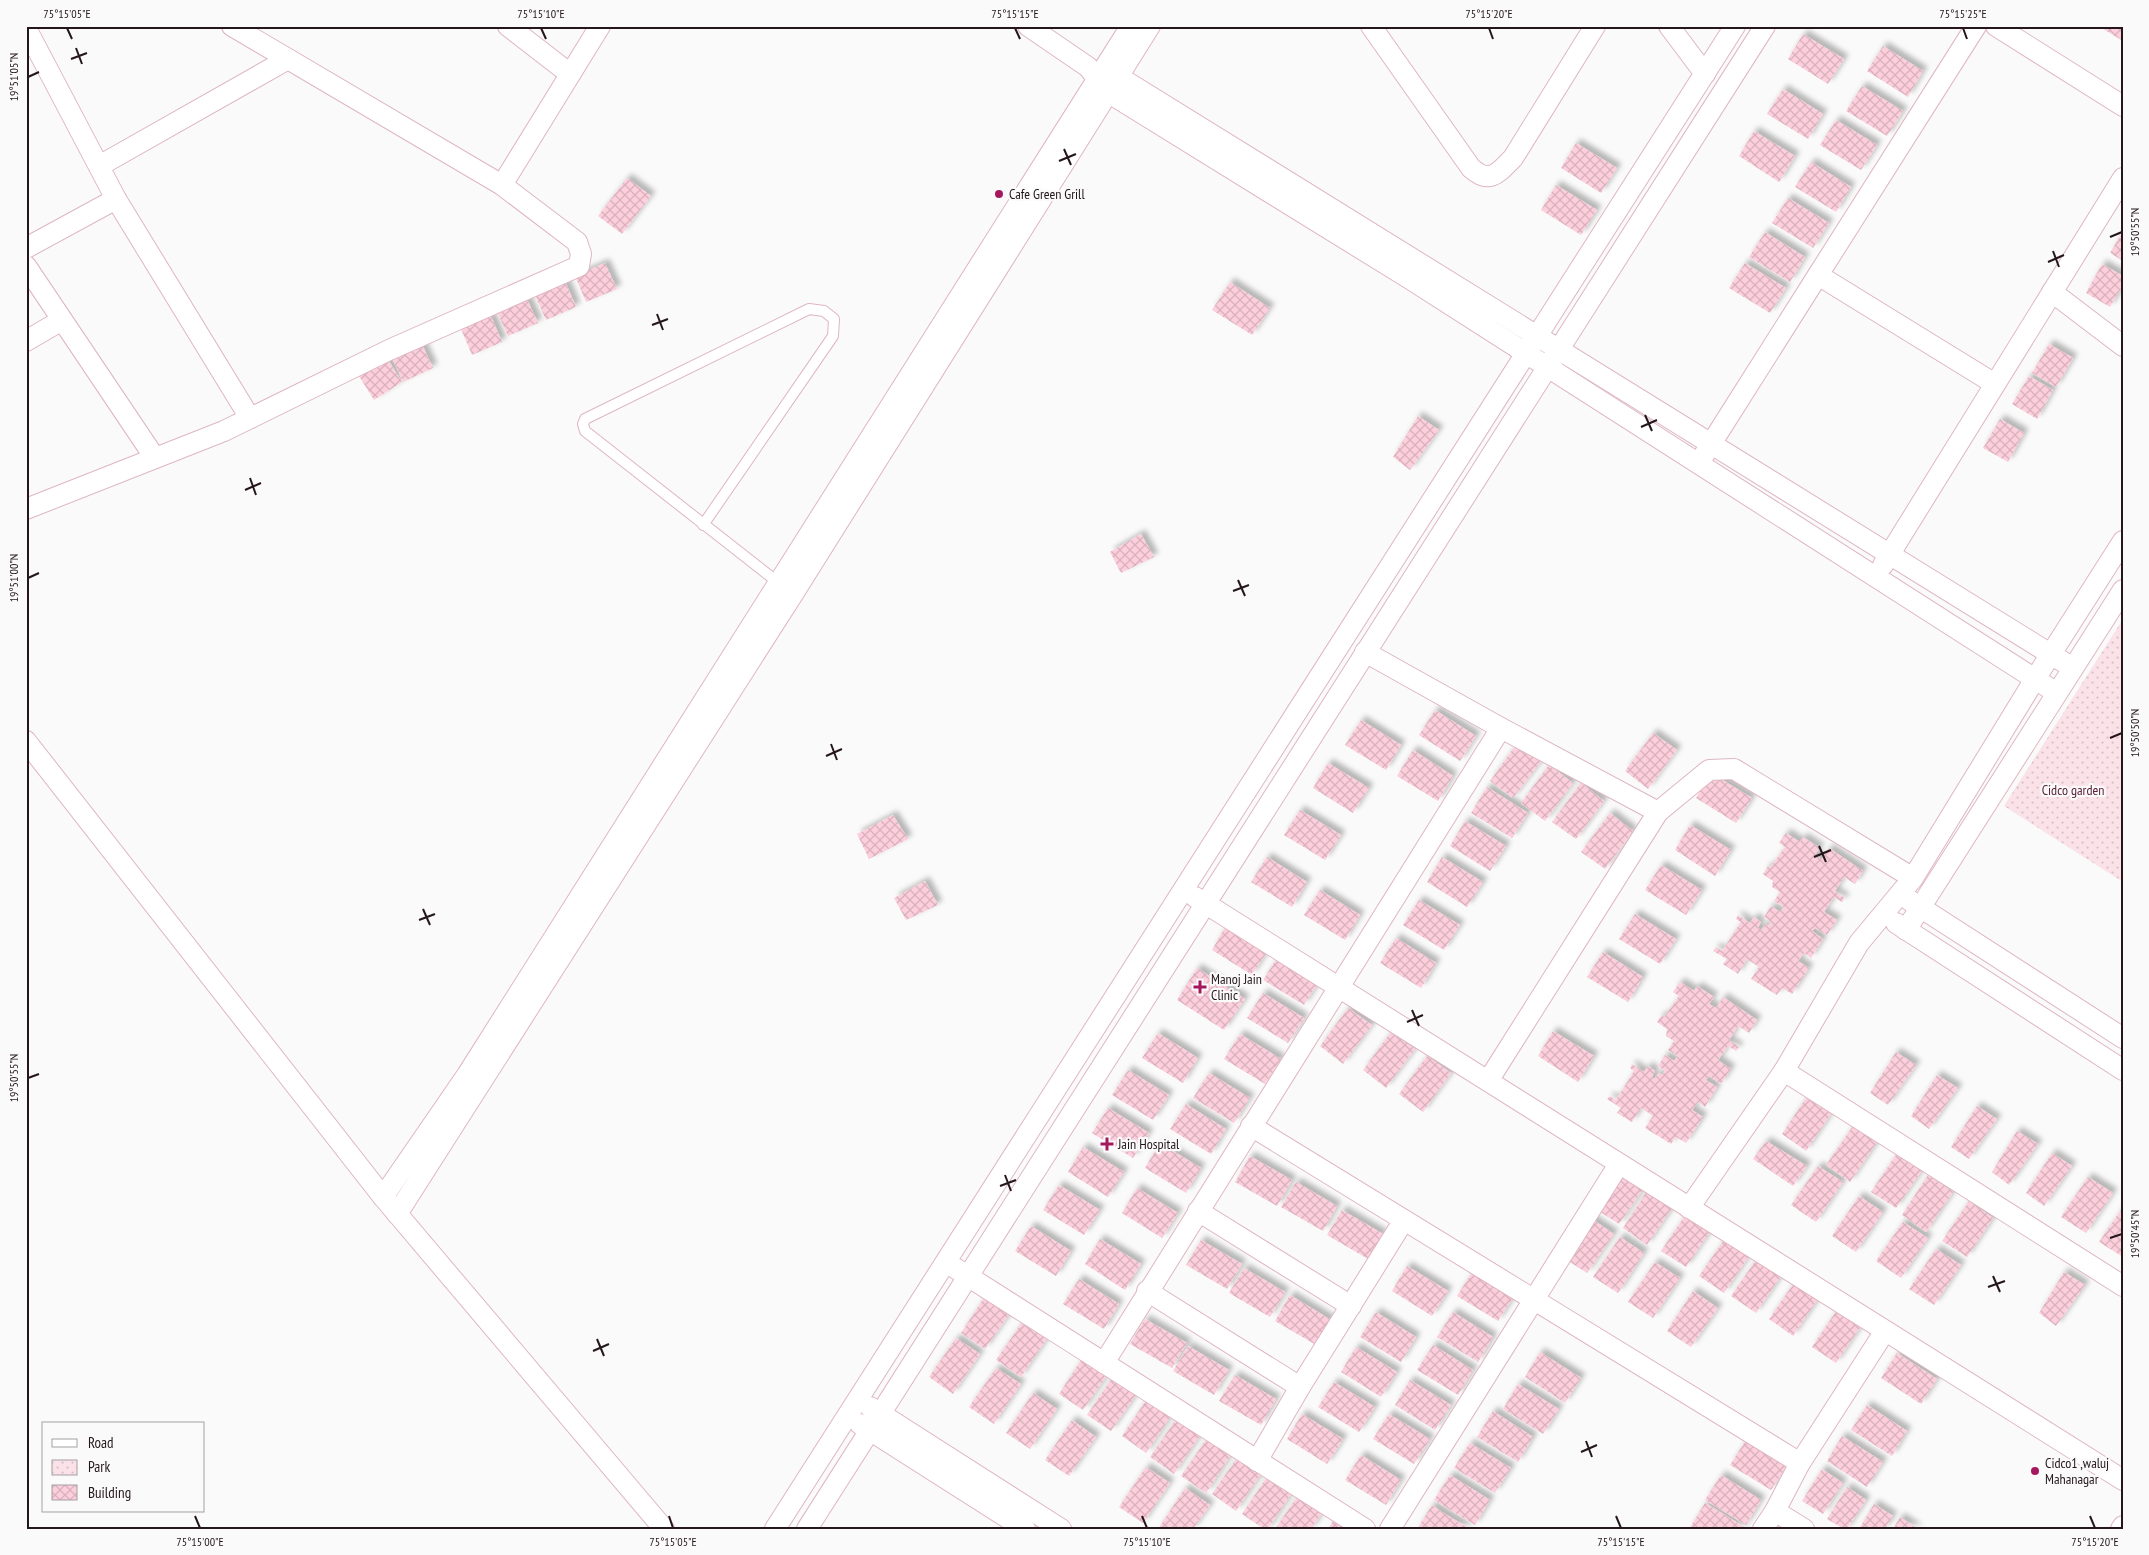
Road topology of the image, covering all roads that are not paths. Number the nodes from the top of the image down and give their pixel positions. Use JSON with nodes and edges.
{"nodes":[{"id":1,"x":232,"y":26,"type":"edge"},
{"id":2,"x":508,"y":26,"type":"edge"},
{"id":3,"x":600,"y":26,"type":"edge"},
{"id":4,"x":1028,"y":26,"type":"edge"},
{"id":5,"x":1131,"y":26,"type":"edge"},
{"id":6,"x":1150,"y":26,"type":"edge"},
{"id":7,"x":1371,"y":26,"type":"edge"},
{"id":8,"x":1595,"y":26,"type":"edge"},
{"id":9,"x":1669,"y":26,"type":"edge"},
{"id":10,"x":1735,"y":26,"type":"edge"},
{"id":11,"x":1764,"y":26,"type":"edge"},
{"id":12,"x":1976,"y":26,"type":"edge"},
{"id":13,"x":1996,"y":26,"type":"edge"},
{"id":14,"x":26,"y":28,"type":"edge"},
{"id":15,"x":288,"y":59,"type":"junction"},
{"id":16,"x":570,"y":74,"type":"junction"},
{"id":17,"x":1704,"y":74,"type":"junction"},
{"id":18,"x":1103,"y":77,"type":"junction"},
{"id":19,"x":2123,"y":106,"type":"edge"},
{"id":20,"x":99,"y":166,"type":"junction"},
{"id":21,"x":2123,"y":178,"type":"edge"},
{"id":22,"x":502,"y":185,"type":"junction"},
{"id":23,"x":2117,"y":199,"type":"edge"},
{"id":24,"x":116,"y":200,"type":"junction"},
{"id":25,"x":26,"y":248,"type":"edge"},
{"id":26,"x":26,"y":266,"type":"edge"},
{"id":27,"x":1818,"y":275,"type":"junction"},
{"id":28,"x":2052,"y":292,"type":"junction"},
{"id":29,"x":62,"y":320,"type":"junction"},
{"id":30,"x":1537,"y":336,"type":"junction"},
{"id":31,"x":26,"y":340,"type":"edge"},
{"id":32,"x":2123,"y":346,"type":"edge"},
{"id":33,"x":1558,"y":349,"type":"junction"},
{"id":34,"x":1526,"y":354,"type":"junction"},
{"id":35,"x":1547,"y":367,"type":"junction"},
{"id":36,"x":1995,"y":384,"type":"junction"},
{"id":37,"x":250,"y":418,"type":"junction"},
{"id":38,"x":1711,"y":443,"type":"junction"},
{"id":39,"x":154,"y":458,"type":"junction"},
{"id":40,"x":1698,"y":464,"type":"junction"},
{"id":41,"x":26,"y":509,"type":"edge"},
{"id":42,"x":704,"y":525,"type":"junction"},
{"id":43,"x":2123,"y":541,"type":"edge"},
{"id":44,"x":1400,"y":551,"type":"junction"},
{"id":45,"x":1890,"y":554,"type":"junction"},
{"id":46,"x":1421,"y":566,"type":"junction"},
{"id":47,"x":1876,"y":577,"type":"junction"},
{"id":48,"x":786,"y":589,"type":"junction"},
{"id":49,"x":2123,"y":590,"type":"edge"},
{"id":50,"x":1365,"y":652,"type":"junction"},
{"id":51,"x":2051,"y":654,"type":"junction"},
{"id":52,"x":2073,"y":668,"type":"junction"},
{"id":53,"x":2035,"y":679,"type":"junction"},
{"id":54,"x":2057,"y":693,"type":"junction"},
{"id":55,"x":1501,"y":728,"type":"junction"},
{"id":56,"x":26,"y":741,"type":"edge"},
{"id":57,"x":1658,"y":812,"type":"junction"},
{"id":58,"x":1906,"y":885,"type":"junction"},
{"id":59,"x":1184,"y":890,"type":"junction"},
{"id":60,"x":1205,"y":904,"type":"junction"},
{"id":61,"x":1919,"y":908,"type":"junction"},
{"id":62,"x":1883,"y":915,"type":"junction"},
{"id":63,"x":1906,"y":930,"type":"junction"},
{"id":64,"x":1339,"y":988,"type":"junction"},
{"id":65,"x":2123,"y":1038,"type":"edge"},
{"id":66,"x":1784,"y":1070,"type":"junction"},
{"id":67,"x":2123,"y":1070,"type":"edge"},
{"id":68,"x":1488,"y":1081,"type":"junction"},
{"id":69,"x":1251,"y":1126,"type":"junction"},
{"id":70,"x":1619,"y":1164,"type":"junction"},
{"id":71,"x":384,"y":1197,"type":"junction"},
{"id":72,"x":1689,"y":1208,"type":"junction"},
{"id":73,"x":1198,"y":1211,"type":"junction"},
{"id":74,"x":397,"y":1214,"type":"junction"},
{"id":75,"x":1404,"y":1220,"type":"junction"},
{"id":76,"x":945,"y":1262,"type":"junction"},
{"id":77,"x":967,"y":1276,"type":"junction"},
{"id":78,"x":2123,"y":1286,"type":"edge"},
{"id":79,"x":1147,"y":1291,"type":"junction"},
{"id":80,"x":1534,"y":1300,"type":"junction"},
{"id":81,"x":1351,"y":1306,"type":"junction"},
{"id":82,"x":1885,"y":1331,"type":"junction"},
{"id":83,"x":1104,"y":1363,"type":"junction"},
{"id":84,"x":1300,"y":1387,"type":"junction"},
{"id":85,"x":853,"y":1408,"type":"junction"},
{"id":86,"x":875,"y":1422,"type":"junction"},
{"id":87,"x":1257,"y":1461,"type":"junction"},
{"id":88,"x":1800,"y":1463,"type":"junction"},
{"id":89,"x":2123,"y":1480,"type":"edge"},
{"id":90,"x":1775,"y":1511,"type":"junction"},
{"id":91,"x":664,"y":1529,"type":"edge"},
{"id":92,"x":775,"y":1529,"type":"edge"},
{"id":93,"x":807,"y":1529,"type":"edge"},
{"id":94,"x":1025,"y":1529,"type":"edge"},
{"id":95,"x":1061,"y":1529,"type":"edge"},
{"id":96,"x":1365,"y":1529,"type":"edge"},
{"id":97,"x":1390,"y":1529,"type":"edge"},
{"id":98,"x":1763,"y":1529,"type":"edge"},
{"id":99,"x":1804,"y":1529,"type":"edge"}],
"edges":[{"from":1,"to":15,"type":"street"},
{"from":2,"to":16,"type":"street"},
{"from":3,"to":16,"type":"street"},
{"from":4,"to":18,"type":"street"},
{"from":5,"to":18,"type":"street"},
{"from":6,"to":18,"type":"street"},
{"from":7,"to":8,"type":"street"},
{"from":9,"to":17,"type":"street"},
{"from":10,"to":17,"type":"street"},
{"from":11,"to":33,"type":"street"},
{"from":12,"to":27,"type":"street"},
{"from":13,"to":19,"type":"street"},
{"from":14,"to":20,"type":"street"},
{"from":15,"to":20,"type":"street"},
{"from":15,"to":22,"type":"street"},
{"from":16,"to":22,"type":"street"},
{"from":17,"to":30,"type":"street"},
{"from":18,"to":30,"type":"street"},
{"from":18,"to":34,"type":"street"},
{"from":18,"to":48,"type":"street"},
{"from":20,"to":24,"type":"street"},
{"from":21,"to":23,"type":"street"},
{"from":22,"to":37,"type":"street"},
{"from":23,"to":28,"type":"street"},
{"from":24,"to":25,"type":"street"},
{"from":24,"to":37,"type":"street"},
{"from":26,"to":29,"type":"street"},
{"from":27,"to":36,"type":"street"},
{"from":27,"to":38,"type":"street"},
{"from":28,"to":32,"type":"street"},
{"from":28,"to":36,"type":"street"},
{"from":29,"to":31,"type":"street"},
{"from":29,"to":39,"type":"street"},
{"from":30,"to":33,"type":"street"},
{"from":30,"to":34,"type":"street"},
{"from":33,"to":35,"type":"street"},
{"from":33,"to":38,"type":"street"},
{"from":34,"to":35,"type":"street"},
{"from":34,"to":44,"type":"street"},
{"from":35,"to":40,"type":"street"},
{"from":35,"to":46,"type":"street"},
{"from":36,"to":45,"type":"street"},
{"from":37,"to":39,"type":"street"},
{"from":38,"to":40,"type":"street"},
{"from":38,"to":45,"type":"street"},
{"from":39,"to":41,"type":"street"},
{"from":40,"to":47,"type":"street"},
{"from":42,"to":42,"type":"lane"},
{"from":42,"to":48,"type":"lane"},
{"from":43,"to":51,"type":"street"},
{"from":44,"to":46,"type":"street"},
{"from":44,"to":59,"type":"street"},
{"from":45,"to":47,"type":"street"},
{"from":45,"to":51,"type":"street"},
{"from":46,"to":50,"type":"street"},
{"from":47,"to":53,"type":"street"},
{"from":48,"to":71,"type":"street"},
{"from":48,"to":74,"type":"street"},
{"from":49,"to":52,"type":"street"},
{"from":50,"to":55,"type":"street"},
{"from":50,"to":60,"type":"street"},
{"from":51,"to":52,"type":"street"},
{"from":51,"to":53,"type":"street"},
{"from":52,"to":54,"type":"street"},
{"from":53,"to":54,"type":"street"},
{"from":53,"to":58,"type":"street"},
{"from":54,"to":61,"type":"street"},
{"from":55,"to":57,"type":"street"},
{"from":55,"to":64,"type":"street"},
{"from":56,"to":71,"type":"street"},
{"from":57,"to":58,"type":"street"},
{"from":57,"to":68,"type":"street"},
{"from":58,"to":61,"type":"street"},
{"from":58,"to":62,"type":"street"},
{"from":59,"to":60,"type":"street"},
{"from":59,"to":76,"type":"street"},
{"from":60,"to":64,"type":"street"},
{"from":60,"to":77,"type":"street"},
{"from":61,"to":63,"type":"street"},
{"from":61,"to":65,"type":"street"},
{"from":62,"to":63,"type":"street"},
{"from":62,"to":66,"type":"street"},
{"from":63,"to":67,"type":"street"},
{"from":64,"to":68,"type":"street"},
{"from":64,"to":69,"type":"street"},
{"from":66,"to":72,"type":"street"},
{"from":66,"to":78,"type":"street"},
{"from":68,"to":70,"type":"street"},
{"from":69,"to":73,"type":"street"},
{"from":69,"to":75,"type":"street"},
{"from":70,"to":72,"type":"street"},
{"from":70,"to":80,"type":"street"},
{"from":71,"to":74,"type":"street"},
{"from":72,"to":82,"type":"street"},
{"from":73,"to":79,"type":"street"},
{"from":73,"to":81,"type":"street"},
{"from":74,"to":91,"type":"street"},
{"from":75,"to":80,"type":"street"},
{"from":75,"to":81,"type":"street"},
{"from":76,"to":77,"type":"street"},
{"from":76,"to":85,"type":"street"},
{"from":77,"to":83,"type":"street"},
{"from":77,"to":86,"type":"street"},
{"from":79,"to":83,"type":"street"},
{"from":79,"to":84,"type":"street"},
{"from":80,"to":88,"type":"street"},
{"from":80,"to":97,"type":"street"},
{"from":81,"to":84,"type":"street"},
{"from":82,"to":88,"type":"street"},
{"from":82,"to":89,"type":"street"},
{"from":83,"to":87,"type":"street"},
{"from":84,"to":87,"type":"street"},
{"from":85,"to":86,"type":"street"},
{"from":85,"to":92,"type":"street"},
{"from":86,"to":93,"type":"street"},
{"from":86,"to":94,"type":"street"},
{"from":86,"to":95,"type":"street"},
{"from":87,"to":96,"type":"street"},
{"from":88,"to":90,"type":"street"},
{"from":90,"to":98,"type":"street"},
{"from":90,"to":99,"type":"street"}]}
